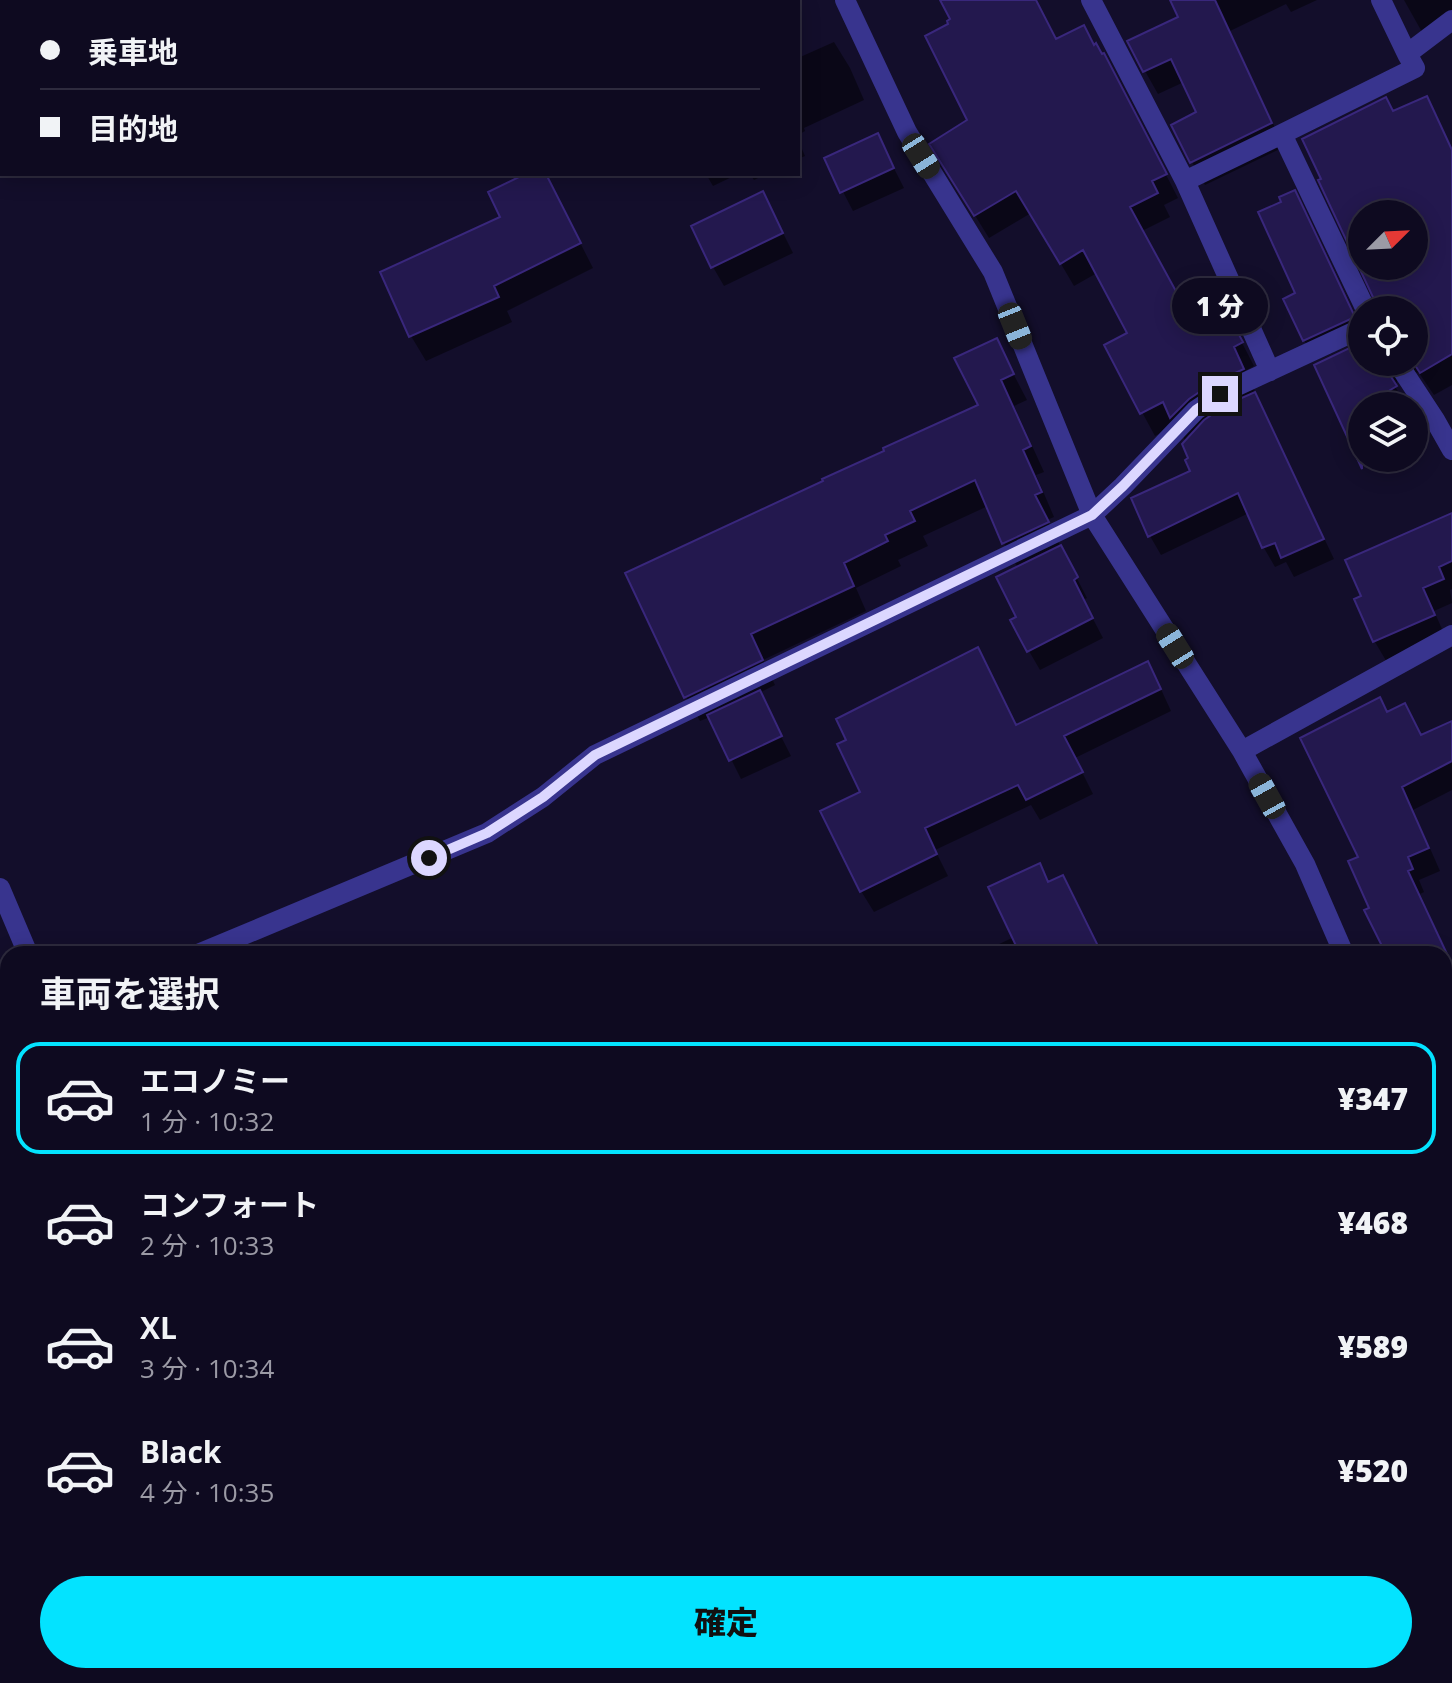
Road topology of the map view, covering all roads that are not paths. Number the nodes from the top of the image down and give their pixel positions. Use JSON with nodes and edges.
{"nodes":[{"id":1,"x":845,"y":0,"type":"edge"},
{"id":2,"x":1091,"y":0,"type":"edge"},
{"id":3,"x":1381,"y":0,"type":"edge"},
{"id":4,"x":1452,"y":20,"type":"edge"},
{"id":5,"x":1407,"y":54,"type":"junction"},
{"id":6,"x":1282,"y":134,"type":"junction"},
{"id":7,"x":1185,"y":181,"type":"junction"},
{"id":8,"x":1359,"y":296,"type":"edge"},
{"id":9,"x":1348,"y":335,"type":"edge"},
{"id":10,"x":1270,"y":371,"type":"junction"},
{"id":11,"x":1406,"y":376,"type":"edge"},
{"id":12,"x":1452,"y":450,"type":"edge"},
{"id":13,"x":1092,"y":515,"type":"junction"},
{"id":14,"x":1452,"y":635,"type":"edge"},
{"id":15,"x":1242,"y":751,"type":"junction"},
{"id":16,"x":0,"y":888,"type":"edge"},
{"id":17,"x":25,"y":946,"type":"edge"},
{"id":18,"x":217,"y":946,"type":"edge"},
{"id":19,"x":1341,"y":946,"type":"edge"}],
"edges":[{"from":1,"to":13,"type":"street"},
{"from":2,"to":7,"type":"street"},
{"from":3,"to":5,"type":"street"},
{"from":4,"to":5,"type":"street"},
{"from":5,"to":6,"type":"street"},
{"from":6,"to":7,"type":"street"},
{"from":6,"to":8,"type":"street"},
{"from":7,"to":10,"type":"street"},
{"from":9,"to":10,"type":"street"},
{"from":10,"to":13,"type":"street"},
{"from":11,"to":12,"type":"street"},
{"from":13,"to":15,"type":"street"},
{"from":13,"to":18,"type":"street"},
{"from":14,"to":15,"type":"street"},
{"from":15,"to":19,"type":"street"},
{"from":16,"to":17,"type":"street"}]}
